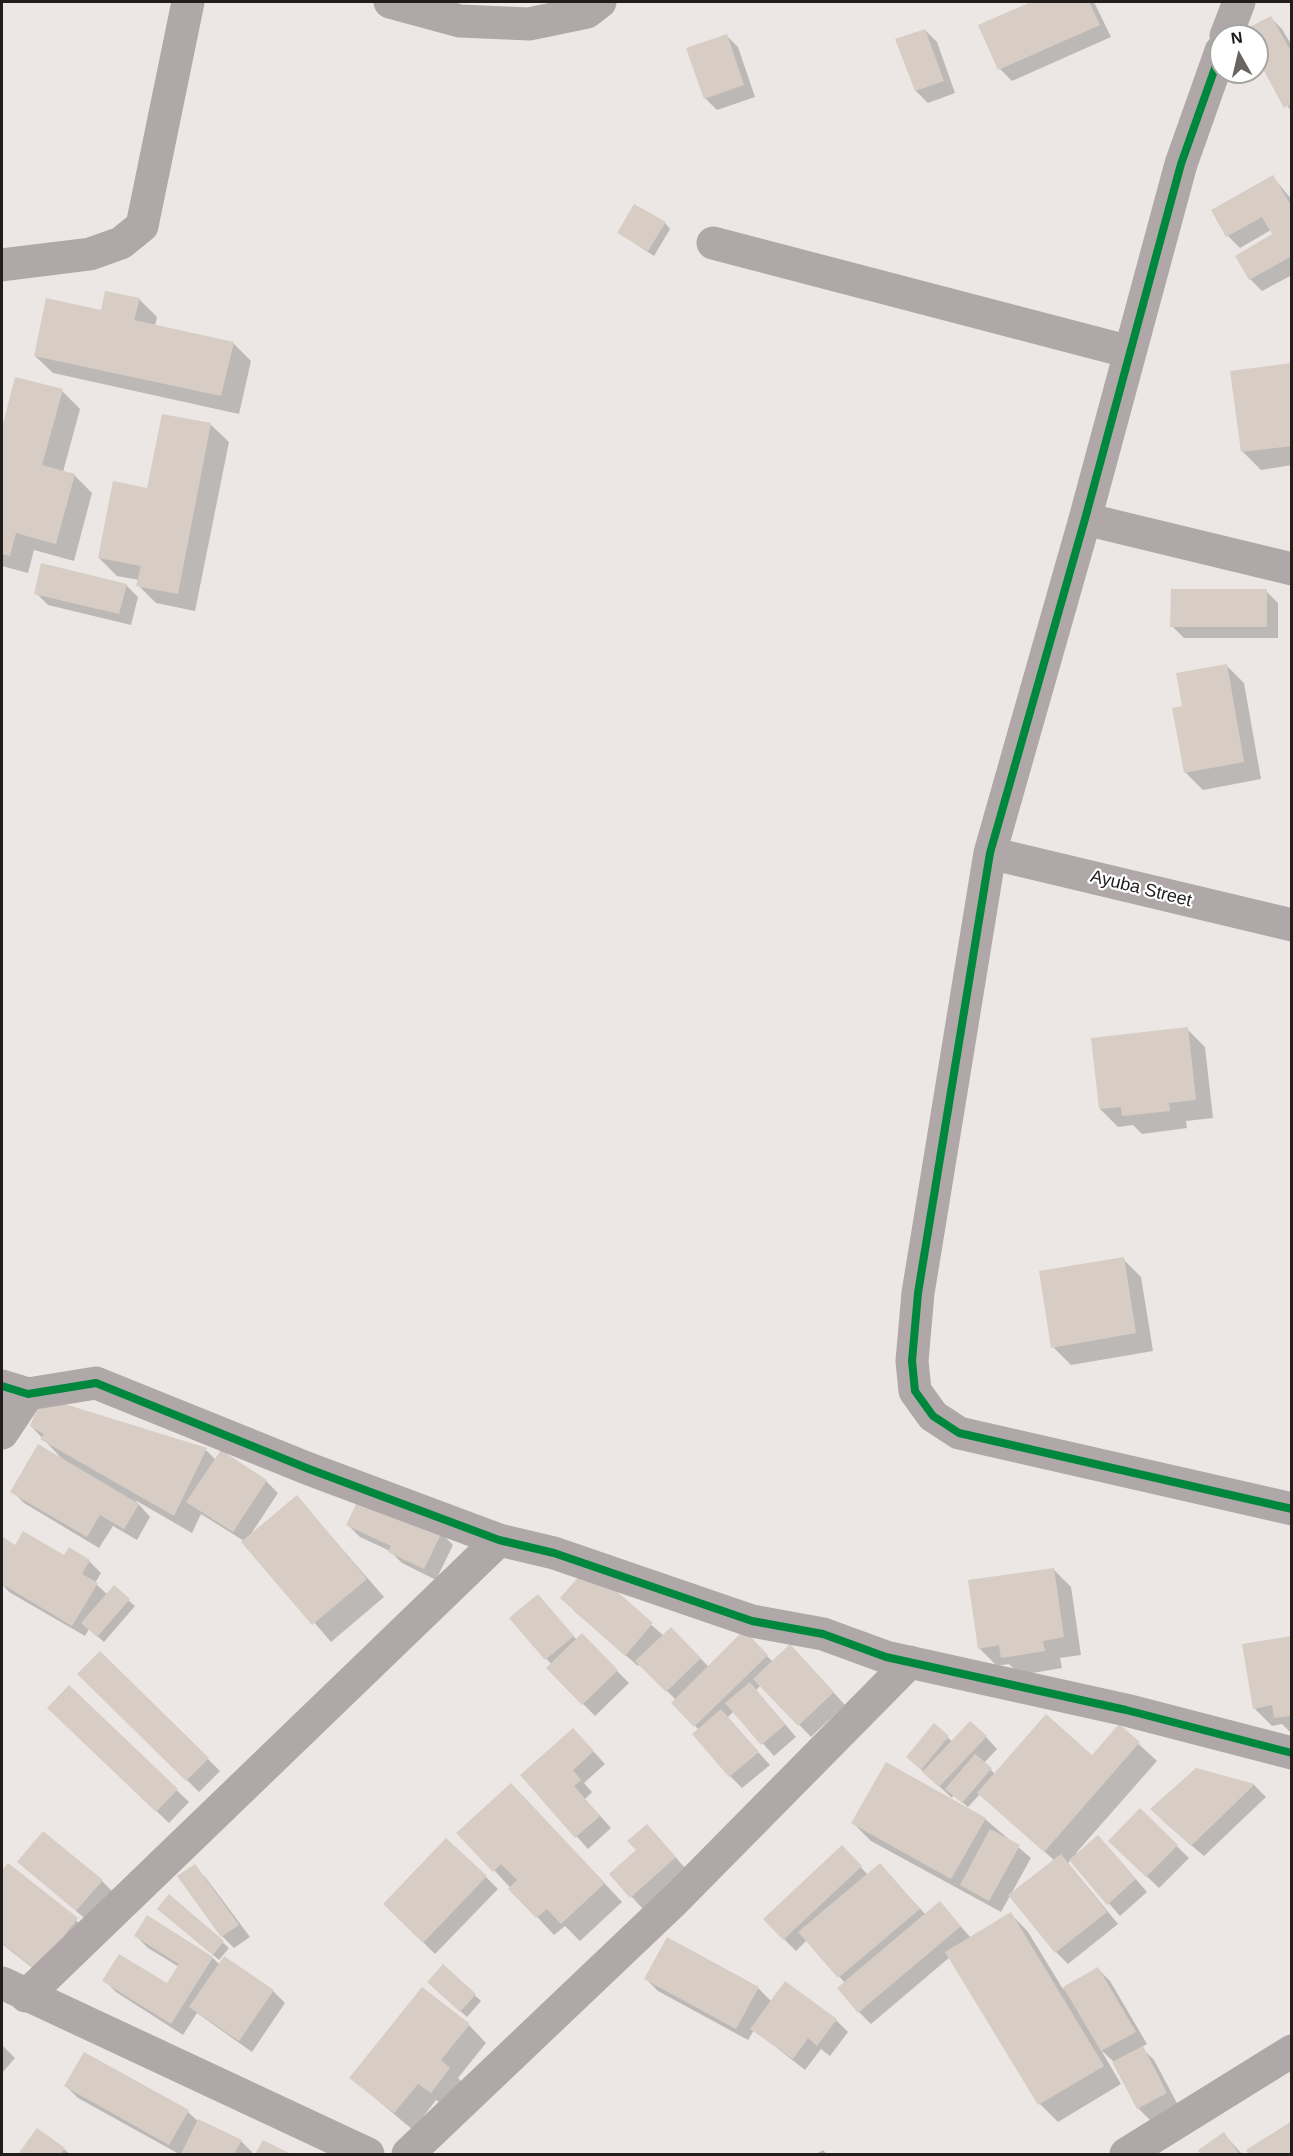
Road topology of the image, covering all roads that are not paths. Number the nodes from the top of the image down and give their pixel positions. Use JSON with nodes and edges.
{"nodes":[{"id":1,"x":188,"y":2,"type":"edge"},
{"id":2,"x":390,"y":2,"type":"edge"},
{"id":3,"x":600,"y":2,"type":"edge"},
{"id":4,"x":1239,"y":2,"type":"edge"},
{"id":5,"x":1231,"y":24,"type":"edge"},
{"id":6,"x":1209,"y":84,"type":"edge"},
{"id":7,"x":712,"y":243,"type":"dead end"},
{"id":8,"x":2,"y":265,"type":"edge"},
{"id":9,"x":1130,"y":352,"type":"junction"},
{"id":10,"x":1085,"y":519,"type":"junction"},
{"id":11,"x":1292,"y":569,"type":"edge"},
{"id":12,"x":990,"y":853,"type":"junction"},
{"id":13,"x":1292,"y":925,"type":"edge"},
{"id":14,"x":15,"y":1390,"type":"edge"},
{"id":15,"x":2,"y":1433,"type":"edge"},
{"id":16,"x":1292,"y":1509,"type":"edge"},
{"id":17,"x":499,"y":1540,"type":"junction"},
{"id":18,"x":910,"y":1662,"type":"junction"},
{"id":19,"x":1292,"y":1753,"type":"edge"},
{"id":20,"x":14,"y":1990,"type":"edge"},
{"id":21,"x":1292,"y":2051,"type":"edge"},
{"id":22,"x":368,"y":2154,"type":"edge"},
{"id":23,"x":408,"y":2154,"type":"edge"},
{"id":24,"x":1126,"y":2154,"type":"edge"}],
"edges":[{"from":1,"to":8,"type":"street"},
{"from":2,"to":3,"type":"street"},
{"from":4,"to":5,"type":"street"},
{"from":6,"to":9,"type":"street"},
{"from":7,"to":9,"type":"street"},
{"from":9,"to":10,"type":"street"},
{"from":10,"to":11,"type":"street"},
{"from":10,"to":12,"type":"street"},
{"from":12,"to":13,"type":"street","name":"Ayuba Street"},
{"from":12,"to":16,"type":"street"},
{"from":14,"to":15,"type":"street"},
{"from":14,"to":17,"type":"street"},
{"from":17,"to":18,"type":"street"},
{"from":17,"to":20,"type":"street"},
{"from":18,"to":19,"type":"street"},
{"from":18,"to":23,"type":"street"},
{"from":20,"to":22,"type":"street"},
{"from":21,"to":24,"type":"street"}]}
